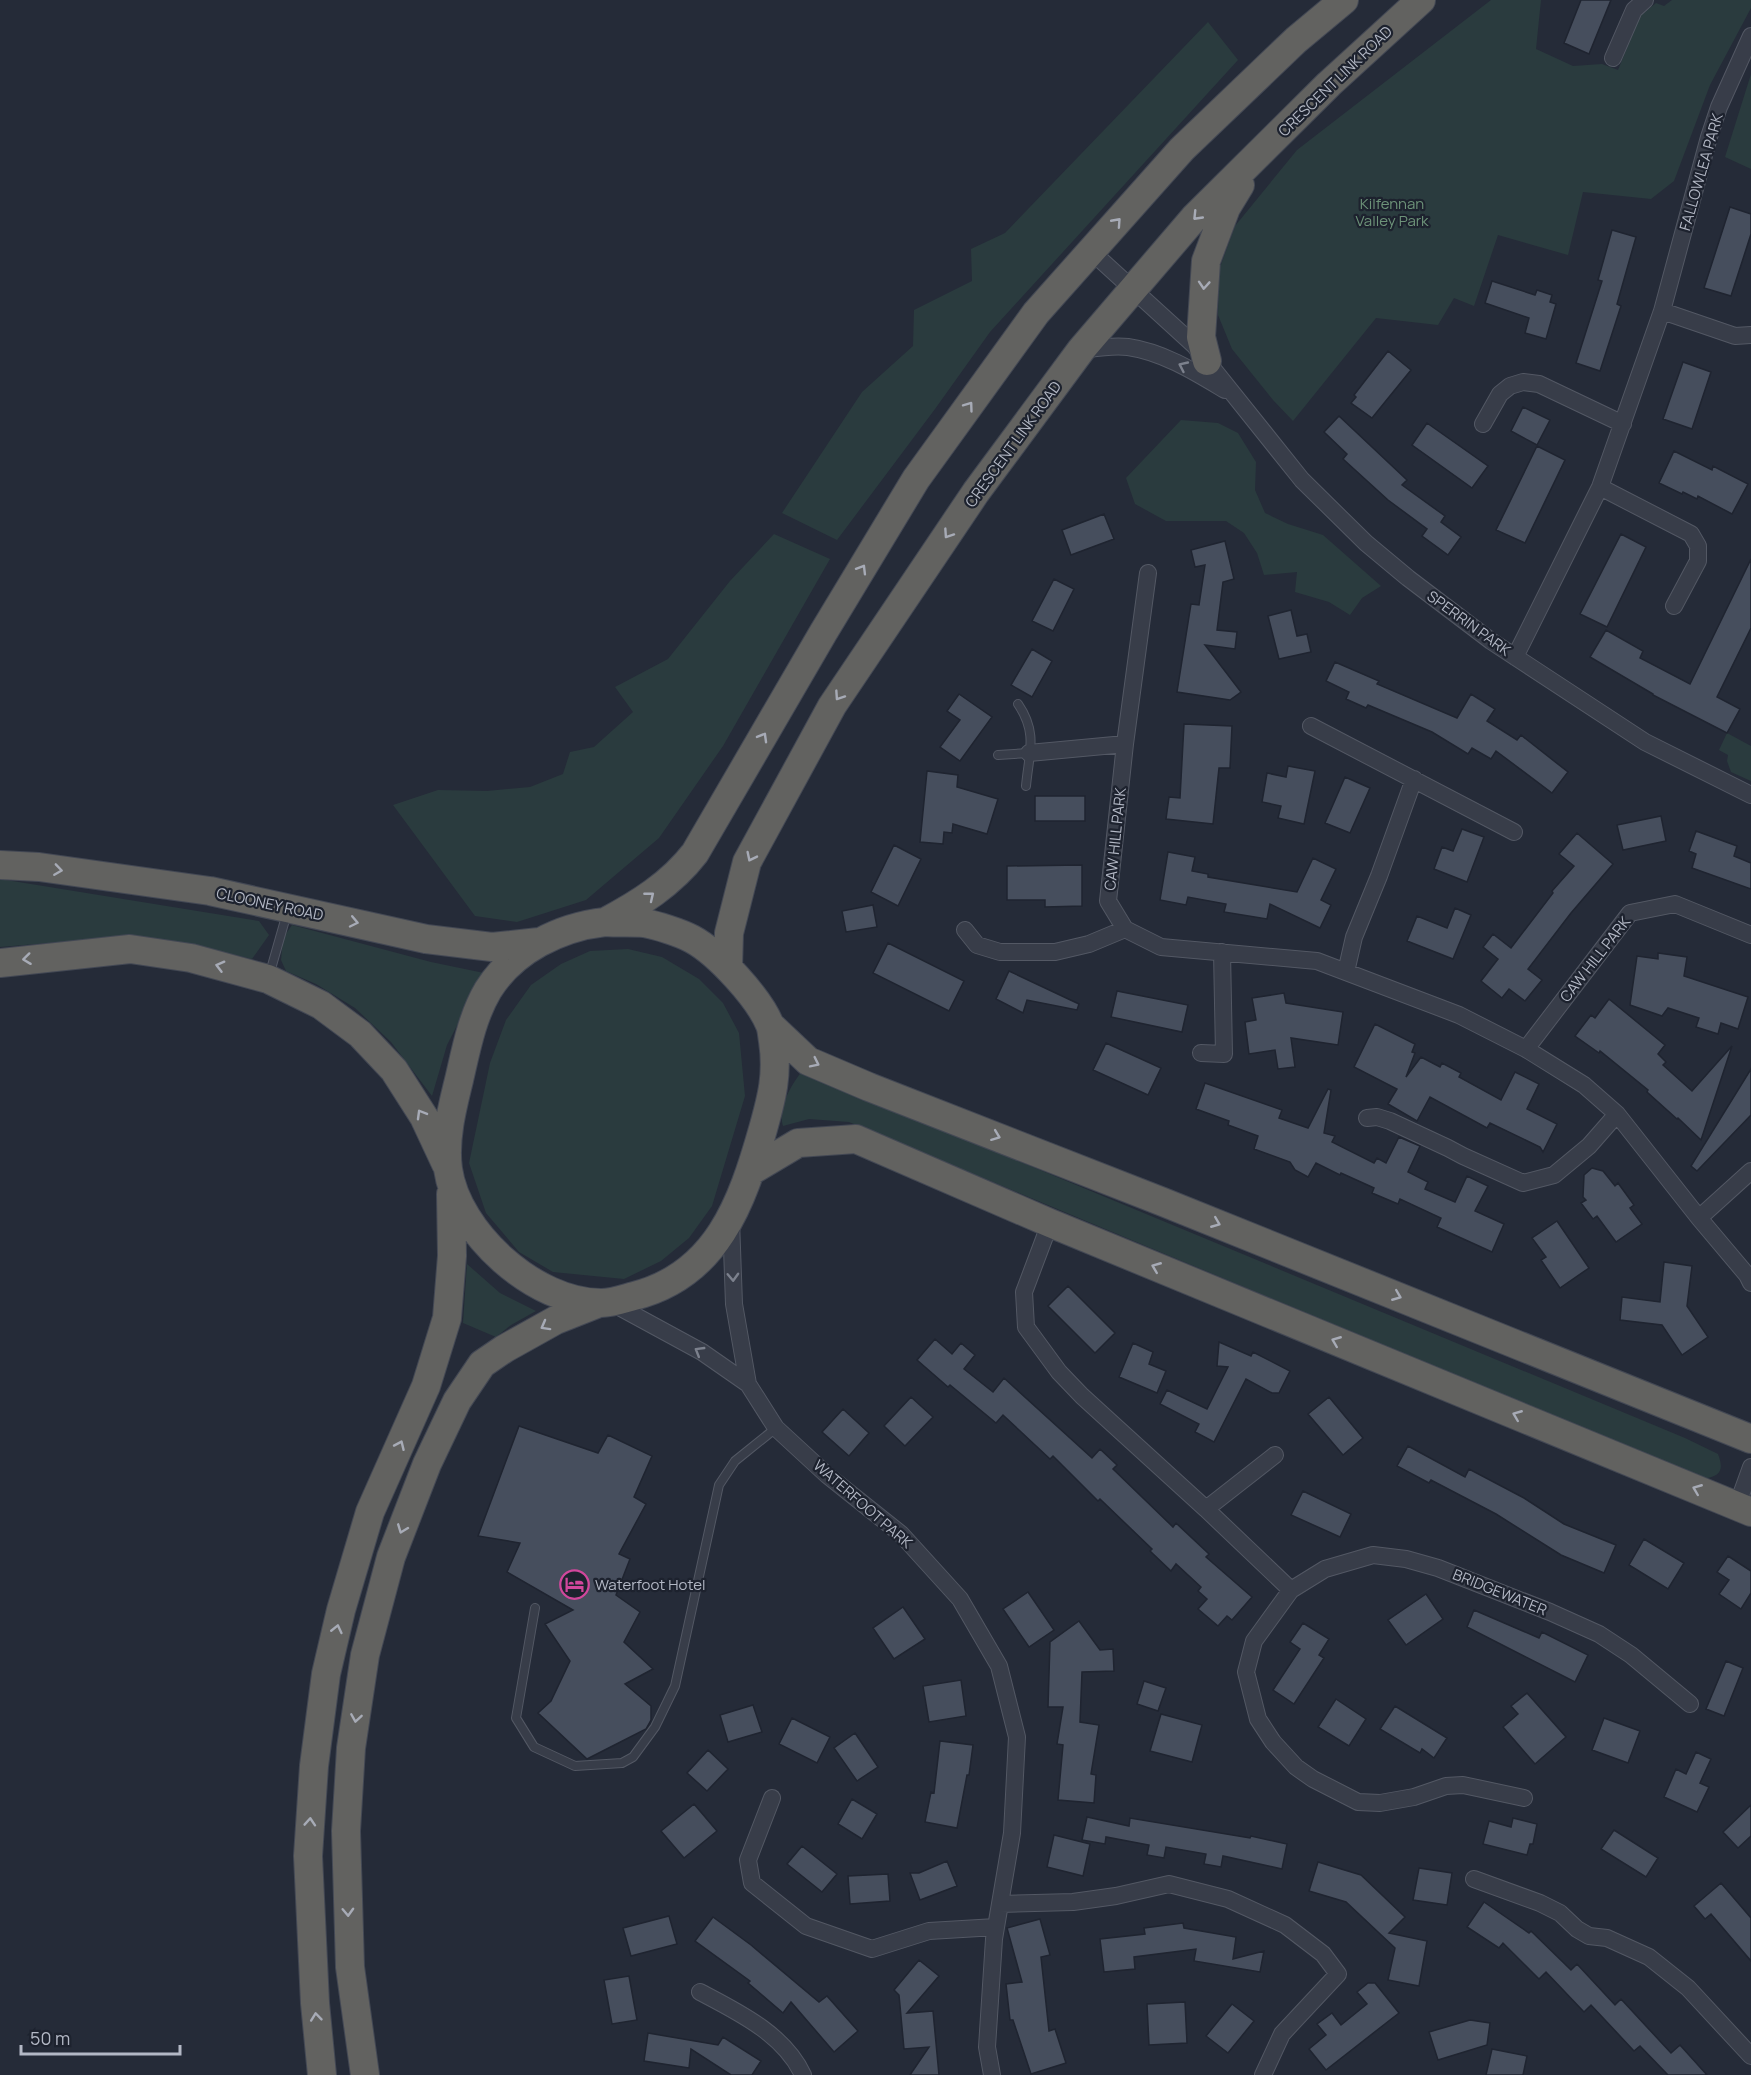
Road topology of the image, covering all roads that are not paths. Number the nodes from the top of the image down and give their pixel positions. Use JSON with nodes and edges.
{"nodes":[{"id":1,"x":1344,"y":0,"type":"edge"},
{"id":2,"x":1421,"y":0,"type":"edge"},
{"id":3,"x":1645,"y":0,"type":"edge"},
{"id":4,"x":1751,"y":36,"type":"edge"},
{"id":5,"x":1613,"y":58,"type":"dead end"},
{"id":6,"x":1258,"y":155,"type":"junction"},
{"id":7,"x":1091,"y":251,"type":"junction"},
{"id":8,"x":1132,"y":289,"type":"junction"},
{"id":9,"x":1662,"y":311,"type":"junction"},
{"id":10,"x":1751,"y":335,"type":"edge"},
{"id":11,"x":1081,"y":350,"type":"junction"},
{"id":12,"x":1207,"y":361,"type":"junction"},
{"id":13,"x":1234,"y":395,"type":"junction"},
{"id":14,"x":1483,"y":424,"type":"dead end"},
{"id":15,"x":1623,"y":424,"type":"junction"},
{"id":16,"x":1599,"y":487,"type":"junction"},
{"id":17,"x":1148,"y":573,"type":"dead end"},
{"id":18,"x":1674,"y":606,"type":"dead end"},
{"id":19,"x":1515,"y":657,"type":"junction"},
{"id":20,"x":1018,"y":704,"type":"dead end"},
{"id":21,"x":1311,"y":726,"type":"dead end"},
{"id":22,"x":1125,"y":744,"type":"junction"},
{"id":23,"x":1029,"y":753,"type":"junction"},
{"id":24,"x":998,"y":755,"type":"dead end"},
{"id":25,"x":1414,"y":779,"type":"junction"},
{"id":26,"x":1026,"y":786,"type":"dead end"},
{"id":27,"x":1751,"y":795,"type":"edge"},
{"id":28,"x":1514,"y":832,"type":"dead end"},
{"id":29,"x":0,"y":865,"type":"edge"},
{"id":30,"x":288,"y":908,"type":"junction"},
{"id":31,"x":605,"y":922,"type":"junction"},
{"id":32,"x":1125,"y":929,"type":"junction"},
{"id":33,"x":965,"y":930,"type":"dead end"},
{"id":34,"x":1751,"y":935,"type":"edge"},
{"id":35,"x":539,"y":942,"type":"junction"},
{"id":36,"x":1222,"y":952,"type":"junction"},
{"id":37,"x":0,"y":963,"type":"edge"},
{"id":38,"x":729,"y":968,"type":"junction"},
{"id":39,"x":1346,"y":972,"type":"junction"},
{"id":40,"x":268,"y":979,"type":"junction"},
{"id":41,"x":771,"y":1026,"type":"junction"},
{"id":42,"x":1526,"y":1049,"type":"junction"},
{"id":43,"x":1201,"y":1053,"type":"dead end"},
{"id":44,"x":1617,"y":1114,"type":"junction"},
{"id":45,"x":1367,"y":1118,"type":"dead end"},
{"id":46,"x":751,"y":1171,"type":"junction"},
{"id":47,"x":1751,"y":1171,"type":"edge"},
{"id":48,"x":449,"y":1174,"type":"junction"},
{"id":49,"x":1699,"y":1218,"type":"junction"},
{"id":50,"x":731,"y":1219,"type":"junction"},
{"id":51,"x":1050,"y":1223,"type":"junction"},
{"id":52,"x":1751,"y":1283,"type":"edge"},
{"id":53,"x":604,"y":1303,"type":"junction"},
{"id":54,"x":748,"y":1384,"type":"junction"},
{"id":55,"x":776,"y":1428,"type":"junction"},
{"id":56,"x":1751,"y":1439,"type":"edge"},
{"id":57,"x":1275,"y":1455,"type":"dead end"},
{"id":58,"x":1751,"y":1467,"type":"edge"},
{"id":59,"x":1206,"y":1509,"type":"junction"},
{"id":60,"x":1744,"y":1509,"type":"edge"},
{"id":61,"x":1291,"y":1590,"type":"junction"},
{"id":62,"x":535,"y":1608,"type":"dead end"},
{"id":63,"x":1690,"y":1704,"type":"dead end"},
{"id":64,"x":772,"y":1798,"type":"dead end"},
{"id":65,"x":1524,"y":1798,"type":"dead end"},
{"id":66,"x":1474,"y":1879,"type":"dead end"},
{"id":67,"x":1000,"y":1904,"type":"junction"},
{"id":68,"x":996,"y":1927,"type":"junction"},
{"id":69,"x":700,"y":1992,"type":"dead end"},
{"id":70,"x":1751,"y":2056,"type":"edge"},
{"id":71,"x":322,"y":2075,"type":"edge"},
{"id":72,"x":365,"y":2075,"type":"edge"},
{"id":73,"x":803,"y":2075,"type":"edge"},
{"id":74,"x":993,"y":2075,"type":"edge"},
{"id":75,"x":1263,"y":2075,"type":"edge"}],
"edges":[{"from":7,"to":1,"type":"highway","one_way":true},
{"from":2,"to":6,"type":"highway","name":"CRESCENT LINK ROAD"},
{"from":3,"to":5,"type":"street"},
{"from":4,"to":9,"type":"street","name":"FALLOWLEA PARK"},
{"from":6,"to":8,"type":"highway","name":"CRESCENT LINK ROAD","one_way":true},
{"from":6,"to":12,"type":"highway","one_way":true},
{"from":7,"to":8,"type":"street","name":"SPERRIN PARK"},
{"from":31,"to":7,"type":"highway","one_way":true},
{"from":8,"to":11,"type":"highway","name":"CRESCENT LINK ROAD"},
{"from":8,"to":12,"type":"street","name":"SPERRIN PARK"},
{"from":9,"to":10,"type":"street"},
{"from":9,"to":15,"type":"street","name":"FALLOWLEA PARK"},
{"from":13,"to":11,"type":"street","name":"SPERRIN PARK","one_way":true},
{"from":11,"to":38,"type":"highway","name":"CRESCENT LINK ROAD","one_way":true},
{"from":12,"to":13,"type":"street","name":"SPERRIN PARK"},
{"from":13,"to":19,"type":"street","name":"SPERRIN PARK"},
{"from":14,"to":15,"type":"street"},
{"from":15,"to":16,"type":"street","name":"FALLOWLEA PARK"},
{"from":16,"to":18,"type":"street"},
{"from":16,"to":19,"type":"street","name":"FALLOWLEA PARK"},
{"from":17,"to":22,"type":"street","name":"CAW HILL PARK"},
{"from":19,"to":27,"type":"street","name":"SPERRIN PARK"},
{"from":20,"to":23,"type":"lane"},
{"from":21,"to":25,"type":"street"},
{"from":22,"to":23,"type":"street"},
{"from":22,"to":32,"type":"street","name":"CAW HILL PARK"},
{"from":23,"to":24,"type":"lane"},
{"from":23,"to":26,"type":"lane"},
{"from":25,"to":28,"type":"street"},
{"from":25,"to":39,"type":"street"},
{"from":29,"to":30,"type":"highway","name":"CLOONEY ROAD","one_way":true},
{"from":30,"to":35,"type":"highway","name":"CLOONEY ROAD","one_way":true},
{"from":30,"to":40,"type":"lane"},
{"from":31,"to":35,"type":"highway"},
{"from":31,"to":38,"type":"highway"},
{"from":32,"to":33,"type":"street"},
{"from":32,"to":36,"type":"street"},
{"from":34,"to":42,"type":"street","name":"CAW HILL PARK"},
{"from":35,"to":48,"type":"highway"},
{"from":36,"to":39,"type":"street"},
{"from":36,"to":43,"type":"street"},
{"from":40,"to":37,"type":"highway","one_way":true},
{"from":38,"to":41,"type":"highway"},
{"from":39,"to":42,"type":"street"},
{"from":48,"to":40,"type":"highway","one_way":true},
{"from":41,"to":46,"type":"highway"},
{"from":41,"to":56,"type":"highway","one_way":true},
{"from":42,"to":44,"type":"street"},
{"from":44,"to":45,"type":"street"},
{"from":44,"to":49,"type":"street"},
{"from":46,"to":50,"type":"highway"},
{"from":46,"to":51,"type":"highway"},
{"from":47,"to":49,"type":"street"},
{"from":48,"to":53,"type":"highway"},
{"from":71,"to":48,"type":"highway","one_way":true},
{"from":49,"to":52,"type":"street"},
{"from":50,"to":53,"type":"highway"},
{"from":50,"to":54,"type":"street","name":"WATERFOOT PARK","one_way":true},
{"from":51,"to":59,"type":"street"},
{"from":60,"to":51,"type":"highway","one_way":true},
{"from":54,"to":53,"type":"street","name":"WATERFOOT PARK","one_way":true},
{"from":53,"to":72,"type":"highway","one_way":true},
{"from":54,"to":55,"type":"street","name":"WATERFOOT PARK"},
{"from":55,"to":62,"type":"lane"},
{"from":55,"to":67,"type":"street","name":"WATERFOOT PARK"},
{"from":57,"to":59,"type":"street"},
{"from":58,"to":60,"type":"street"},
{"from":59,"to":61,"type":"street"},
{"from":61,"to":63,"type":"street","name":"BRIDGEWATER"},
{"from":61,"to":65,"type":"street","name":"BRIDGEWATER"},
{"from":64,"to":68,"type":"street"},
{"from":66,"to":70,"type":"street"},
{"from":67,"to":68,"type":"street","name":"WATERFOOT PARK"},
{"from":67,"to":75,"type":"street"},
{"from":68,"to":74,"type":"street","name":"WATERFOOT PARK"},
{"from":69,"to":73,"type":"street"}]}
